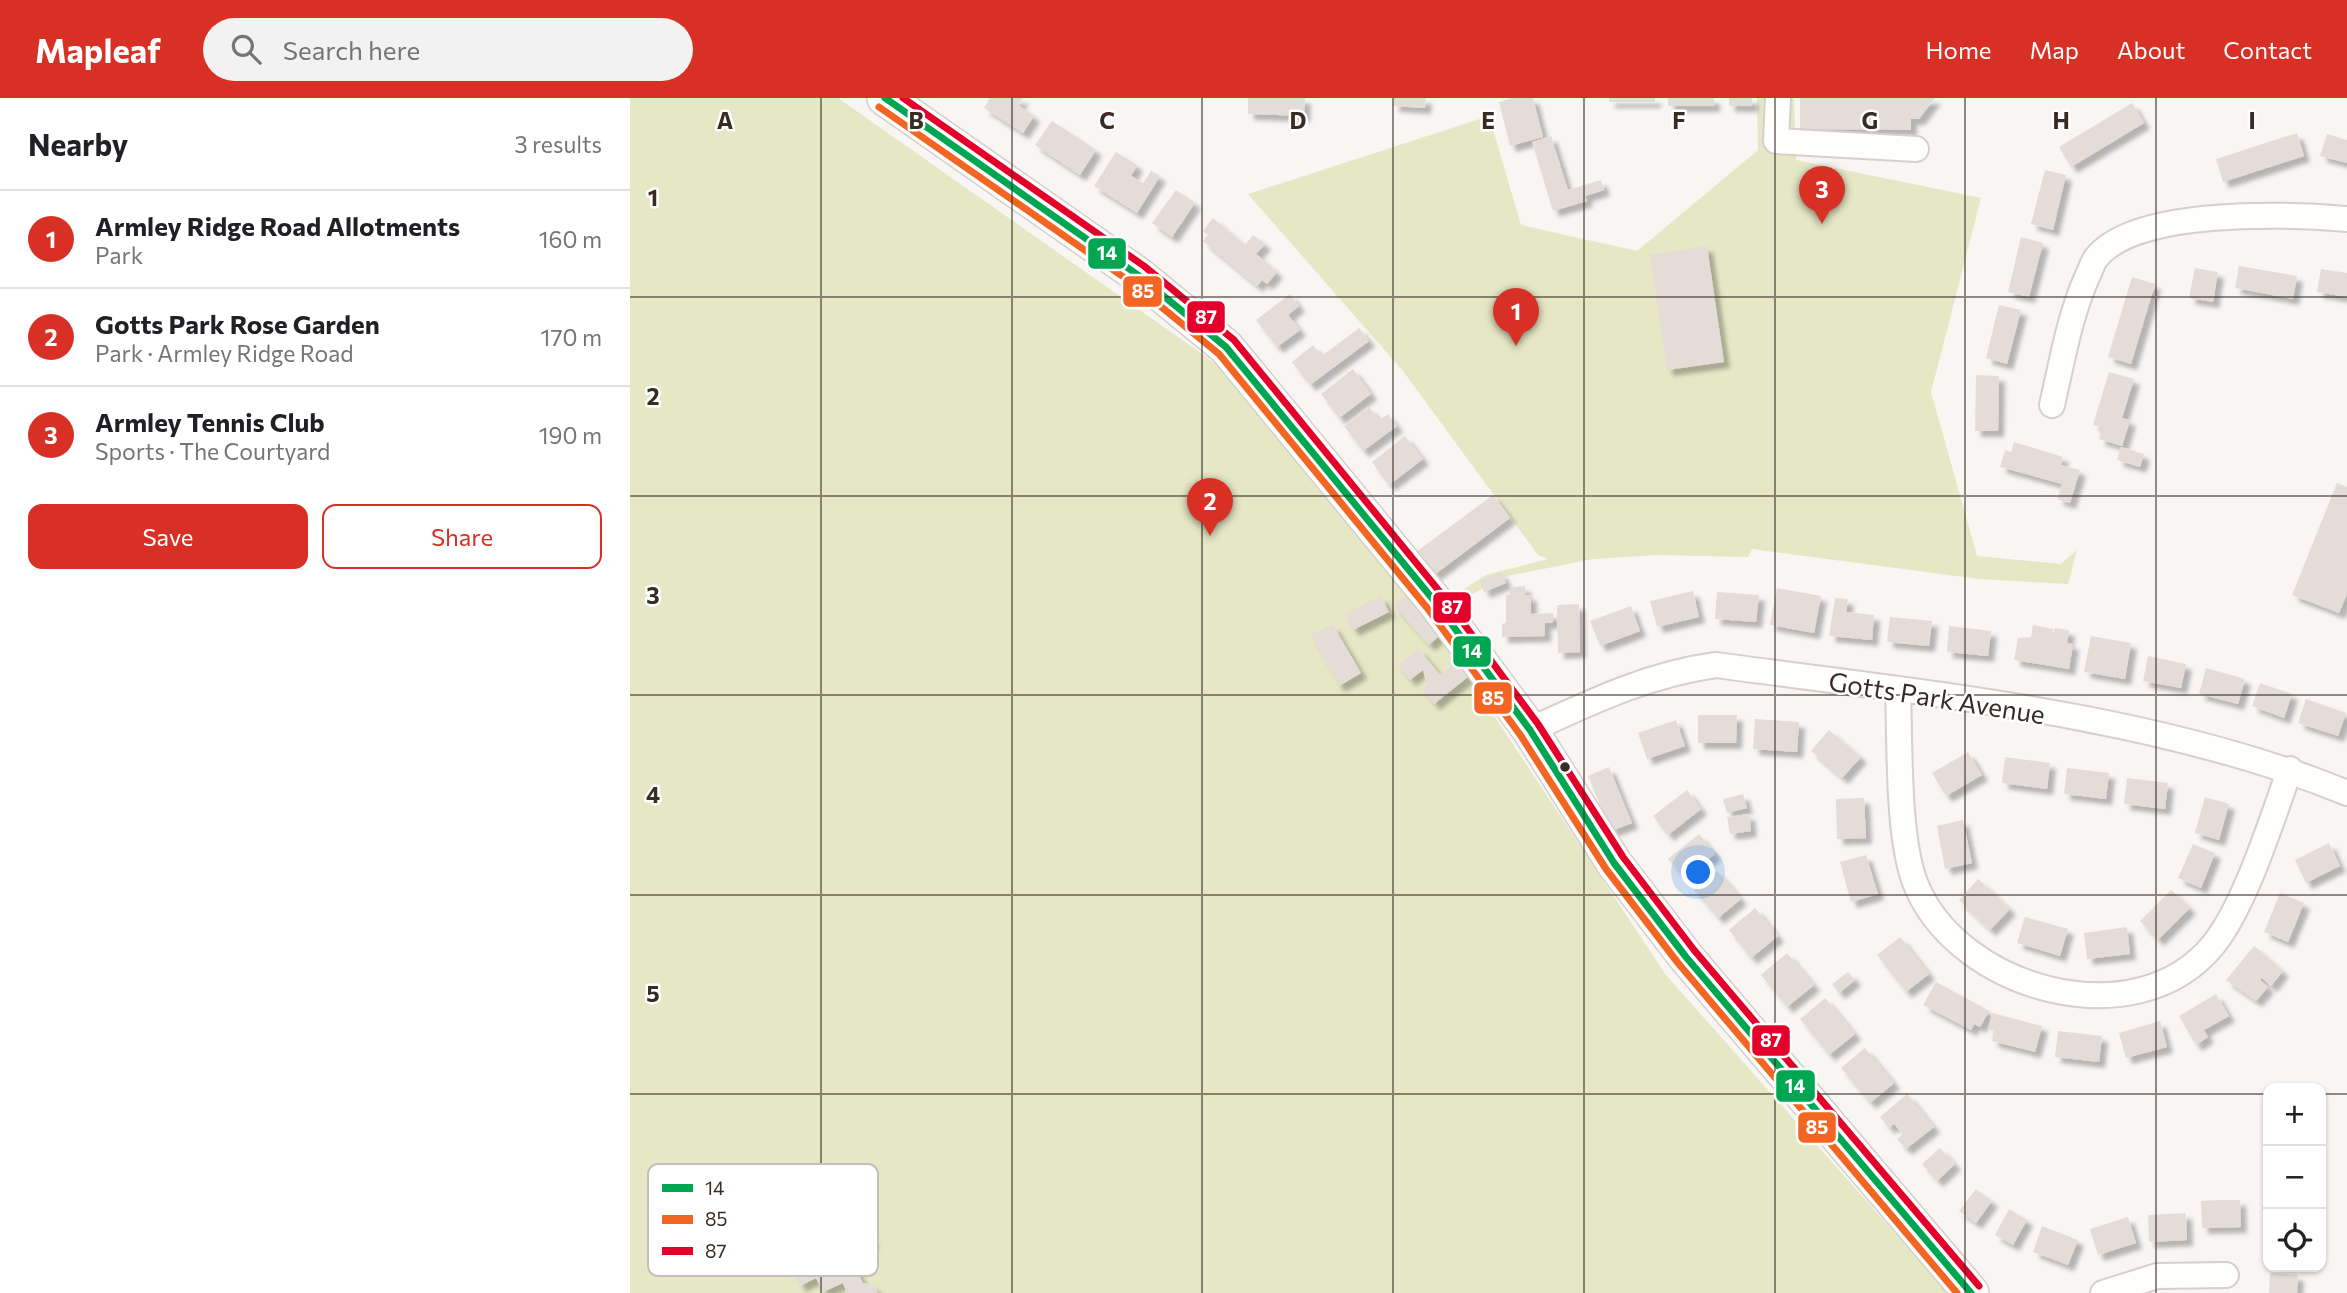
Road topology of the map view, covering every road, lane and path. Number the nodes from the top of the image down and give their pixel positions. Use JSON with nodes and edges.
{"nodes":[{"id":1,"x":885,"y":98,"type":"edge"},
{"id":2,"x":1778,"y":98,"type":"edge"},
{"id":3,"x":1916,"y":149,"type":"dead end"},
{"id":4,"x":2347,"y":219,"type":"edge"},
{"id":5,"x":2052,"y":405,"type":"dead end"},
{"id":6,"x":1898,"y":690,"type":"junction"},
{"id":7,"x":1530,"y":730,"type":"junction"},
{"id":8,"x":2290,"y":769,"type":"junction"},
{"id":9,"x":2347,"y":793,"type":"edge"},
{"id":10,"x":2226,"y":1275,"type":"dead end"},
{"id":11,"x":1971,"y":1293,"type":"edge"},
{"id":12,"x":2103,"y":1293,"type":"edge"}],
"edges":[{"from":1,"to":7,"type":"street"},
{"from":2,"to":3,"type":"street"},
{"from":4,"to":5,"type":"street"},
{"from":6,"to":7,"type":"street","name":"Gotts Park Avenue"},
{"from":6,"to":8,"type":"street","name":"Gotts Park Avenue"},
{"from":6,"to":8,"type":"street"},
{"from":7,"to":11,"type":"street"},
{"from":8,"to":9,"type":"street","name":"Gotts Park Avenue"},
{"from":10,"to":12,"type":"street"}]}
